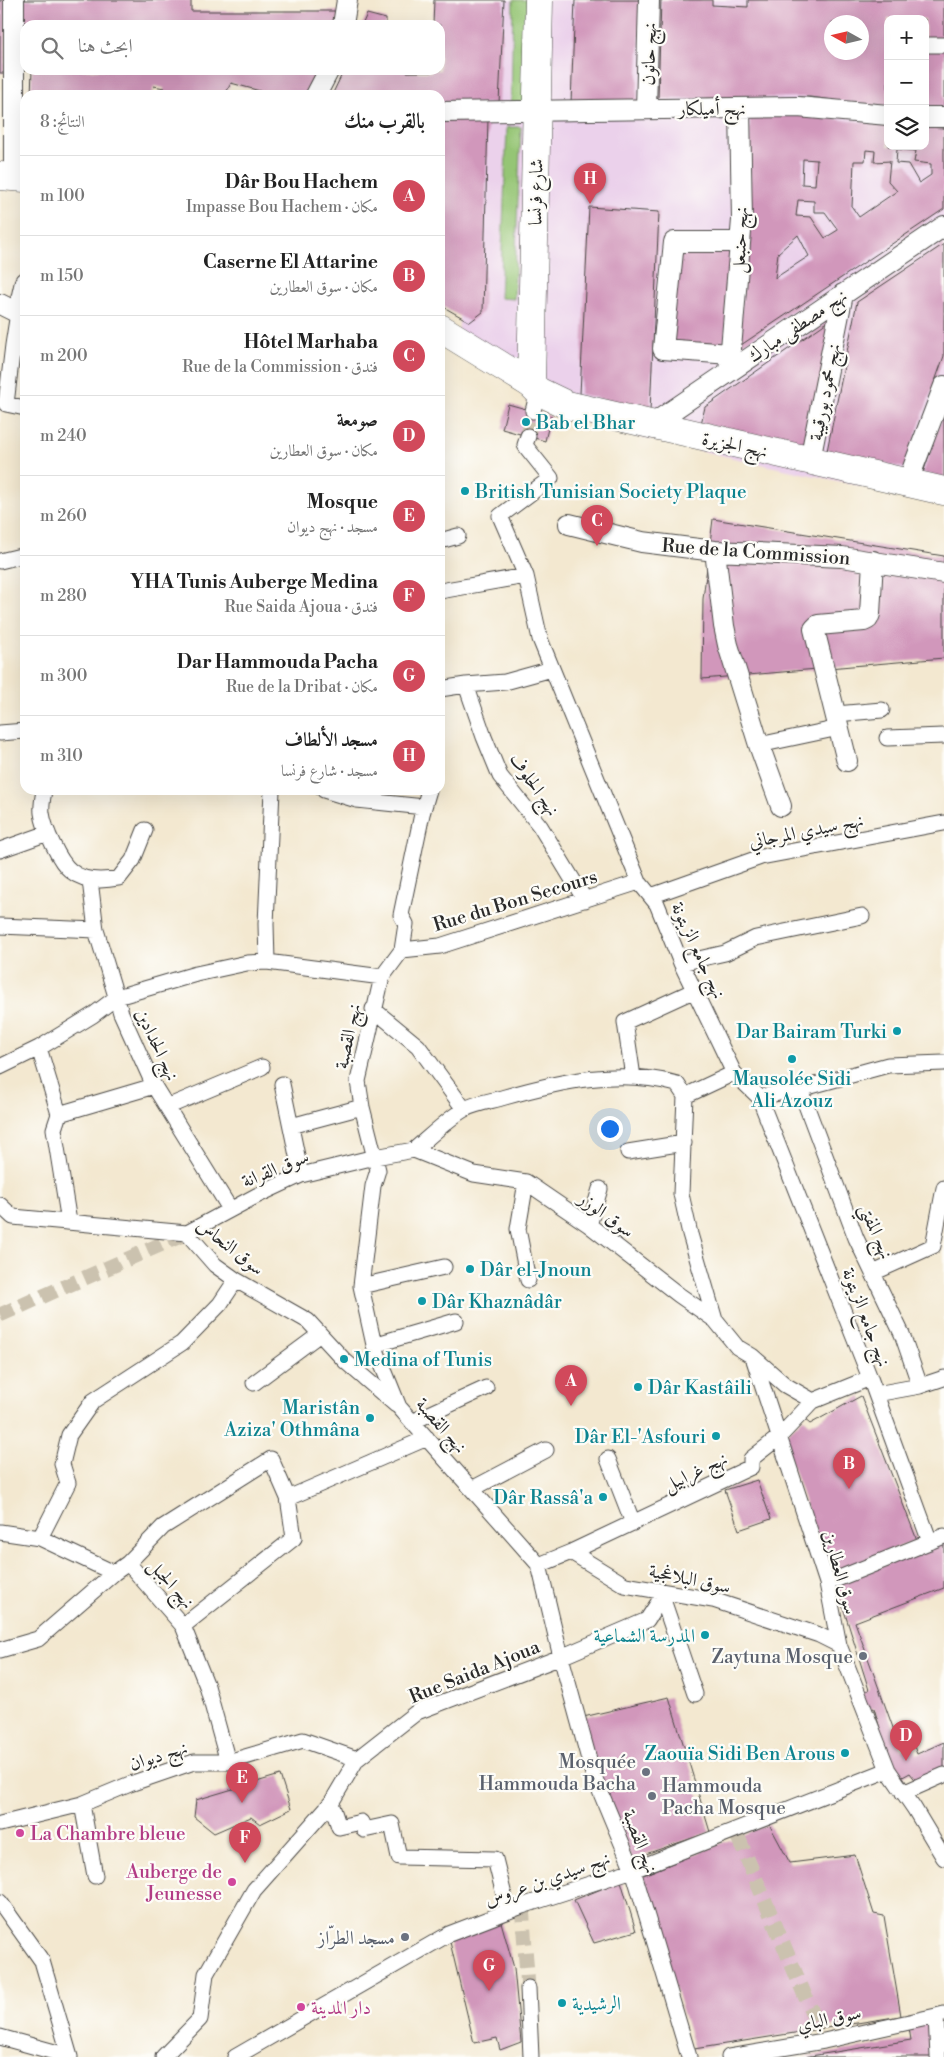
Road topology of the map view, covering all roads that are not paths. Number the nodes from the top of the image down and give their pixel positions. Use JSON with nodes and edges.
{"nodes":[{"id":1,"x":14,"y":0,"type":"edge"},
{"id":2,"x":347,"y":0,"type":"edge"},
{"id":3,"x":539,"y":0,"type":"edge"},
{"id":4,"x":649,"y":0,"type":"edge"},
{"id":5,"x":344,"y":20,"type":"edge"},
{"id":6,"x":929,"y":45,"type":"edge"},
{"id":7,"x":944,"y":45,"type":"edge"},
{"id":8,"x":7,"y":74,"type":"edge"},
{"id":9,"x":326,"y":75,"type":"edge"},
{"id":10,"x":319,"y":90,"type":"edge"},
{"id":11,"x":740,"y":108,"type":"junction"},
{"id":12,"x":646,"y":109,"type":"junction"},
{"id":13,"x":537,"y":111,"type":"junction"},
{"id":14,"x":445,"y":112,"type":"edge"},
{"id":15,"x":884,"y":115,"type":"edge"},
{"id":16,"x":929,"y":116,"type":"edge"},
{"id":17,"x":944,"y":117,"type":"edge"},
{"id":18,"x":13,"y":177,"type":"edge"},
{"id":19,"x":944,"y":226,"type":"edge"},
{"id":20,"x":740,"y":242,"type":"junction"},
{"id":21,"x":843,"y":294,"type":"junction"},
{"id":22,"x":0,"y":304,"type":"edge"},
{"id":23,"x":20,"y":304,"type":"edge"},
{"id":24,"x":18,"y":313,"type":"junction"},
{"id":25,"x":445,"y":332,"type":"edge"},
{"id":26,"x":19,"y":348,"type":"edge"},
{"id":27,"x":730,"y":363,"type":"junction"},
{"id":28,"x":944,"y":386,"type":"edge"},
{"id":29,"x":534,"y":395,"type":"junction"},
{"id":30,"x":20,"y":407,"type":"edge"},
{"id":31,"x":651,"y":425,"type":"junction"},
{"id":32,"x":528,"y":436,"type":"tunnel mouth"},
{"id":33,"x":810,"y":460,"type":"junction"},
{"id":34,"x":908,"y":481,"type":"junction"},
{"id":35,"x":944,"y":491,"type":"edge"},
{"id":36,"x":569,"y":524,"type":"dead end"},
{"id":37,"x":458,"y":536,"type":"dead end"},
{"id":38,"x":445,"y":539,"type":"edge"},
{"id":39,"x":714,"y":551,"type":"junction"},
{"id":40,"x":20,"y":556,"type":"edge"},
{"id":41,"x":0,"y":561,"type":"edge"},
{"id":42,"x":873,"y":561,"type":"junction"},
{"id":43,"x":944,"y":573,"type":"edge"},
{"id":44,"x":526,"y":576,"type":"junction"},
{"id":45,"x":445,"y":590,"type":"edge"},
{"id":46,"x":552,"y":670,"type":"junction"},
{"id":47,"x":466,"y":685,"type":"junction"},
{"id":48,"x":445,"y":688,"type":"edge"},
{"id":49,"x":882,"y":710,"type":"dead end"},
{"id":50,"x":838,"y":721,"type":"junction"},
{"id":51,"x":20,"y":731,"type":"edge"},
{"id":52,"x":0,"y":732,"type":"edge"},
{"id":53,"x":944,"y":736,"type":"edge"},
{"id":54,"x":887,"y":738,"type":"dead end"},
{"id":55,"x":759,"y":744,"type":"junction"},
{"id":56,"x":847,"y":761,"type":"dead end"},
{"id":57,"x":44,"y":795,"type":"edge"},
{"id":58,"x":272,"y":795,"type":"edge"},
{"id":59,"x":340,"y":795,"type":"edge"},
{"id":60,"x":428,"y":795,"type":"edge"},
{"id":61,"x":781,"y":806,"type":"dead end"},
{"id":62,"x":424,"y":807,"type":"junction"},
{"id":63,"x":944,"y":823,"type":"edge"},
{"id":64,"x":145,"y":830,"type":"dead end"},
{"id":65,"x":48,"y":833,"type":"junction"},
{"id":66,"x":1,"y":845,"type":"edge"},
{"id":67,"x":90,"y":880,"type":"junction"},
{"id":68,"x":639,"y":882,"type":"junction"},
{"id":69,"x":651,"y":896,"type":"junction"},
{"id":70,"x":585,"y":900,"type":"junction"},
{"id":71,"x":862,"y":916,"type":"dead end"},
{"id":72,"x":0,"y":926,"type":"edge"},
{"id":73,"x":96,"y":930,"type":"junction"},
{"id":74,"x":402,"y":950,"type":"junction"},
{"id":75,"x":267,"y":962,"type":"junction"},
{"id":76,"x":681,"y":964,"type":"junction"},
{"id":77,"x":382,"y":977,"type":"junction"},
{"id":78,"x":695,"y":990,"type":"junction"},
{"id":79,"x":117,"y":997,"type":"junction"},
{"id":80,"x":373,"y":1009,"type":"junction"},
{"id":81,"x":39,"y":1048,"type":"junction"},
{"id":82,"x":944,"y":1065,"type":"edge"},
{"id":83,"x":0,"y":1067,"type":"edge"},
{"id":84,"x":262,"y":1067,"type":"dead end"},
{"id":85,"x":734,"y":1073,"type":"junction"},
{"id":86,"x":633,"y":1077,"type":"junction"},
{"id":87,"x":282,"y":1084,"type":"dead end"},
{"id":88,"x":154,"y":1086,"type":"junction"},
{"id":89,"x":800,"y":1089,"type":"junction"},
{"id":90,"x":685,"y":1096,"type":"junction"},
{"id":91,"x":759,"y":1097,"type":"junction"},
{"id":92,"x":167,"y":1107,"type":"junction"},
{"id":93,"x":362,"y":1107,"type":"junction"},
{"id":94,"x":464,"y":1109,"type":"junction"},
{"id":95,"x":59,"y":1114,"type":"junction"},
{"id":96,"x":291,"y":1126,"type":"junction"},
{"id":97,"x":684,"y":1143,"type":"junction"},
{"id":98,"x":414,"y":1150,"type":"junction"},
{"id":99,"x":628,"y":1152,"type":"dead end"},
{"id":100,"x":375,"y":1157,"type":"junction"},
{"id":101,"x":301,"y":1175,"type":"junction"},
{"id":102,"x":526,"y":1182,"type":"junction"},
{"id":103,"x":944,"y":1188,"type":"edge"},
{"id":104,"x":600,"y":1190,"type":"dead end"},
{"id":105,"x":0,"y":1206,"type":"edge"},
{"id":106,"x":230,"y":1210,"type":"junction"},
{"id":107,"x":69,"y":1222,"type":"junction"},
{"id":108,"x":588,"y":1225,"type":"junction"},
{"id":109,"x":187,"y":1233,"type":"junction"},
{"id":110,"x":444,"y":1267,"type":"dead end"},
{"id":111,"x":873,"y":1273,"type":"junction"},
{"id":112,"x":236,"y":1280,"type":"junction"},
{"id":113,"x":528,"y":1280,"type":"dead end"},
{"id":114,"x":361,"y":1286,"type":"junction"},
{"id":115,"x":715,"y":1320,"type":"junction"},
{"id":116,"x":456,"y":1321,"type":"dead end"},
{"id":117,"x":320,"y":1334,"type":"junction"},
{"id":118,"x":374,"y":1345,"type":"junction"},
{"id":119,"x":752,"y":1356,"type":"junction"},
{"id":120,"x":870,"y":1378,"type":"junction"},
{"id":121,"x":943,"y":1380,"type":"edge"},
{"id":122,"x":254,"y":1383,"type":"dead end"},
{"id":123,"x":920,"y":1386,"type":"junction"},
{"id":124,"x":486,"y":1388,"type":"dead end"},
{"id":125,"x":876,"y":1394,"type":"junction"},
{"id":126,"x":813,"y":1401,"type":"junction"},
{"id":127,"x":399,"y":1407,"type":"junction"},
{"id":128,"x":412,"y":1422,"type":"junction"},
{"id":129,"x":779,"y":1437,"type":"junction"},
{"id":130,"x":427,"y":1438,"type":"junction"},
{"id":131,"x":546,"y":1450,"type":"dead end"},
{"id":132,"x":608,"y":1459,"type":"dead end"},
{"id":133,"x":472,"y":1489,"type":"junction"},
{"id":134,"x":288,"y":1498,"type":"junction"},
{"id":135,"x":633,"y":1523,"type":"junction"},
{"id":136,"x":0,"y":1532,"type":"edge"},
{"id":137,"x":40,"y":1538,"type":"junction"},
{"id":138,"x":937,"y":1539,"type":"edge"},
{"id":139,"x":571,"y":1552,"type":"junction"},
{"id":140,"x":128,"y":1563,"type":"junction"},
{"id":141,"x":539,"y":1565,"type":"junction"},
{"id":142,"x":114,"y":1573,"type":"junction"},
{"id":143,"x":827,"y":1583,"type":"junction"},
{"id":144,"x":661,"y":1594,"type":"junction"},
{"id":145,"x":183,"y":1626,"type":"junction"},
{"id":146,"x":839,"y":1645,"type":"junction"},
{"id":147,"x":0,"y":1650,"type":"edge"},
{"id":148,"x":561,"y":1657,"type":"junction"},
{"id":149,"x":695,"y":1694,"type":"dead end"},
{"id":150,"x":357,"y":1759,"type":"junction"},
{"id":151,"x":228,"y":1762,"type":"junction"},
{"id":152,"x":888,"y":1770,"type":"junction"},
{"id":153,"x":944,"y":1775,"type":"edge"},
{"id":154,"x":903,"y":1793,"type":"junction"},
{"id":155,"x":331,"y":1803,"type":"junction"},
{"id":156,"x":82,"y":1804,"type":"junction"},
{"id":157,"x":0,"y":1824,"type":"edge"},
{"id":158,"x":944,"y":1858,"type":"edge"},
{"id":159,"x":633,"y":1870,"type":"junction"},
{"id":160,"x":95,"y":1876,"type":"dead end"},
{"id":161,"x":0,"y":1902,"type":"edge"},
{"id":162,"x":508,"y":1911,"type":"junction"},
{"id":163,"x":528,"y":1988,"type":"tunnel mouth"},
{"id":164,"x":940,"y":2015,"type":"edge"},
{"id":165,"x":0,"y":2037,"type":"edge"},
{"id":166,"x":70,"y":2056,"type":"edge"},
{"id":167,"x":163,"y":2057,"type":"edge"},
{"id":168,"x":235,"y":2057,"type":"edge"},
{"id":169,"x":531,"y":2057,"type":"edge"},
{"id":170,"x":689,"y":2057,"type":"edge"},
{"id":171,"x":729,"y":2057,"type":"edge"},
{"id":172,"x":938,"y":2057,"type":"edge"}],
"edges":[{"from":1,"to":8,"type":"street"},
{"from":2,"to":5,"type":"street"},
{"from":3,"to":13,"type":"main road","name":"شارع فرنسا"},
{"from":4,"to":12,"type":"street","name":"نهج حانون"},
{"from":6,"to":7,"type":"street"},
{"from":8,"to":18,"type":"street"},
{"from":9,"to":10,"type":"street"},
{"from":11,"to":12,"type":"street","name":"نهج أميلكار"},
{"from":11,"to":15,"type":"street","name":"نهج أميلكار"},
{"from":11,"to":20,"type":"street","name":"نهج حنبعل"},
{"from":12,"to":13,"type":"street","name":"نهج أميلكار"},
{"from":13,"to":14,"type":"street","name":"نهج أميلكار"},
{"from":13,"to":29,"type":"main road","name":"شارع فرنسا"},
{"from":16,"to":17,"type":"street"},
{"from":19,"to":21,"type":"street","name":"نهج مصطفى مبارك"},
{"from":20,"to":27,"type":"street","name":"نهج حنبعل"},
{"from":20,"to":27,"type":"street"},
{"from":21,"to":27,"type":"street","name":"نهج مصطفى مبارك"},
{"from":21,"to":33,"type":"street","name":"نهج محمود بورقيبة"},
{"from":22,"to":24,"type":"street"},
{"from":23,"to":24,"type":"street"},
{"from":24,"to":26,"type":"street"},
{"from":25,"to":29,"type":"main road","name":"نهج الجزيرة"},
{"from":26,"to":30,"type":"street"},
{"from":27,"to":31,"type":"street","name":"نهج مصطفى مبارك"},
{"from":28,"to":34,"type":"street"},
{"from":29,"to":31,"type":"main road","name":"نهج الجزيرة"},
{"from":31,"to":33,"type":"main road","name":"نهج الجزيرة"},
{"from":32,"to":44,"type":"street","name":"نهج جامع الزيتونة"},
{"from":33,"to":34,"type":"main road","name":"نهج الجزيرة"},
{"from":34,"to":35,"type":"main road","name":"نهج الجزيرة"},
{"from":36,"to":39,"type":"street","name":"Rue de la Commission"},
{"from":37,"to":38,"type":"street"},
{"from":39,"to":42,"type":"street","name":"Rue de la Commission"},
{"from":39,"to":55,"type":"street"},
{"from":40,"to":41,"type":"street"},
{"from":42,"to":43,"type":"street","name":"Rue de la Commission"},
{"from":42,"to":50,"type":"street"},
{"from":44,"to":45,"type":"street"},
{"from":44,"to":46,"type":"street","name":"نهج جامع الزيتونة"},
{"from":46,"to":47,"type":"street"},
{"from":46,"to":68,"type":"street","name":"نهج جامع الزيتونة"},
{"from":47,"to":48,"type":"street"},
{"from":47,"to":70,"type":"street","name":"نهج الحلوف"},
{"from":49,"to":50,"type":"street"},
{"from":50,"to":55,"type":"street"},
{"from":50,"to":56,"type":"street"},
{"from":51,"to":52,"type":"street"},
{"from":53,"to":54,"type":"street"},
{"from":55,"to":61,"type":"street"},
{"from":57,"to":65,"type":"street"},
{"from":58,"to":75,"type":"street"},
{"from":59,"to":62,"type":"street"},
{"from":60,"to":62,"type":"street","name":"نهج القصبة"},
{"from":62,"to":74,"type":"street","name":"نهج القصبة"},
{"from":63,"to":69,"type":"street","name":"نهج سيدي المرجاني"},
{"from":64,"to":67,"type":"street"},
{"from":65,"to":66,"type":"street"},
{"from":65,"to":67,"type":"street"},
{"from":67,"to":73,"type":"street","name":"نهج الحدادين"},
{"from":68,"to":69,"type":"street","name":"نهج جامع الزيتونة"},
{"from":68,"to":70,"type":"street","name":"Rue du Bon Secours"},
{"from":69,"to":76,"type":"street","name":"نهج جامع الزيتونة"},
{"from":70,"to":74,"type":"street","name":"Rue du Bon Secours"},
{"from":71,"to":76,"type":"street"},
{"from":72,"to":73,"type":"street"},
{"from":73,"to":79,"type":"street","name":"نهج الحدادين"},
{"from":74,"to":77,"type":"street","name":"نهج القصبة"},
{"from":75,"to":77,"type":"street"},
{"from":75,"to":79,"type":"street"},
{"from":76,"to":78,"type":"street","name":"نهج جامع الزيتونة"},
{"from":77,"to":80,"type":"street","name":"نهج القصبة"},
{"from":78,"to":85,"type":"street","name":"نهج جامع الزيتونة"},
{"from":78,"to":86,"type":"street"},
{"from":79,"to":81,"type":"street"},
{"from":79,"to":88,"type":"street","name":"نهج الحدادين"},
{"from":80,"to":93,"type":"street","name":"نهج القصبة"},
{"from":80,"to":94,"type":"street"},
{"from":81,"to":83,"type":"street"},
{"from":81,"to":95,"type":"street"},
{"from":82,"to":89,"type":"street"},
{"from":84,"to":92,"type":"street"},
{"from":85,"to":90,"type":"street"},
{"from":85,"to":91,"type":"street","name":"نهج جامع الزيتونة"},
{"from":86,"to":90,"type":"street"},
{"from":86,"to":94,"type":"street"},
{"from":87,"to":96,"type":"street"},
{"from":88,"to":92,"type":"street","name":"نهج الحدادين"},
{"from":88,"to":95,"type":"street"},
{"from":89,"to":91,"type":"street"},
{"from":89,"to":111,"type":"street","name":"نهج المفتي"},
{"from":90,"to":97,"type":"street"},
{"from":91,"to":120,"type":"street","name":"نهج جامع الزيتونة"},
{"from":92,"to":106,"type":"street","name":"نهج الحدادين"},
{"from":93,"to":96,"type":"street"},
{"from":93,"to":100,"type":"street","name":"نهج القصبة"},
{"from":94,"to":98,"type":"street"},
{"from":95,"to":107,"type":"street"},
{"from":96,"to":101,"type":"street"},
{"from":97,"to":99,"type":"street"},
{"from":97,"to":115,"type":"street"},
{"from":98,"to":100,"type":"street","name":"سوق القرانة"},
{"from":98,"to":102,"type":"street","name":"سوق الوزر"},
{"from":100,"to":101,"type":"street","name":"سوق القرانة"},
{"from":100,"to":114,"type":"street","name":"نهج القصبة"},
{"from":101,"to":106,"type":"street","name":"سوق القرانة"},
{"from":102,"to":108,"type":"street","name":"سوق الوزر"},
{"from":102,"to":113,"type":"street"},
{"from":103,"to":111,"type":"street"},
{"from":104,"to":108,"type":"street"},
{"from":105,"to":107,"type":"street","name":"سوق النحاس"},
{"from":106,"to":109,"type":"street","name":"سوق القرانة"},
{"from":107,"to":109,"type":"street","name":"سوق النحاس"},
{"from":108,"to":115,"type":"street","name":"سوق الوزر"},
{"from":109,"to":112,"type":"street","name":"سوق النحاس"},
{"from":110,"to":114,"type":"street"},
{"from":111,"to":123,"type":"street","name":"نهج المفتي"},
{"from":112,"to":117,"type":"street","name":"سوق النحاس"},
{"from":112,"to":137,"type":"street"},
{"from":114,"to":118,"type":"street","name":"نهج القصبة"},
{"from":115,"to":119,"type":"street","name":"سوق الوزر"},
{"from":116,"to":118,"type":"street"},
{"from":117,"to":122,"type":"street"},
{"from":117,"to":127,"type":"street","name":"سوق النحاس"},
{"from":118,"to":127,"type":"street","name":"نهج القصبة"},
{"from":119,"to":126,"type":"street"},
{"from":119,"to":129,"type":"street","name":"سوق العطارين"},
{"from":120,"to":125,"type":"street","name":"نهج جامع الزيتونة"},
{"from":120,"to":126,"type":"street","name":"نهج غرابيل"},
{"from":121,"to":123,"type":"street"},
{"from":123,"to":125,"type":"street"},
{"from":124,"to":128,"type":"street"},
{"from":125,"to":138,"type":"street","name":"نهج جامع الزيتونة"},
{"from":126,"to":129,"type":"street","name":"نهج غرابيل"},
{"from":127,"to":128,"type":"street","name":"نهج القصبة"},
{"from":128,"to":130,"type":"street","name":"نهج القصبة"},
{"from":129,"to":135,"type":"street","name":"نهج غرابيل"},
{"from":129,"to":143,"type":"street","name":"سوق العطارين"},
{"from":130,"to":133,"type":"street","name":"نهج القصبة"},
{"from":130,"to":134,"type":"street"},
{"from":131,"to":133,"type":"street"},
{"from":132,"to":135,"type":"street"},
{"from":133,"to":141,"type":"street","name":"نهج القصبة"},
{"from":134,"to":140,"type":"street"},
{"from":134,"to":145,"type":"street"},
{"from":135,"to":139,"type":"street","name":"نهج غرابيل"},
{"from":136,"to":137,"type":"street"},
{"from":137,"to":142,"type":"street"},
{"from":138,"to":143,"type":"street"},
{"from":139,"to":141,"type":"street"},
{"from":139,"to":144,"type":"street","name":"سوق البلاغجية"},
{"from":140,"to":142,"type":"street","name":"نهج الجبل"},
{"from":140,"to":145,"type":"street","name":"نهج الجبل"},
{"from":141,"to":148,"type":"street","name":"نهج القصبة"},
{"from":142,"to":147,"type":"street","name":"نهج الجبل"},
{"from":143,"to":146,"type":"street","name":"سوق العطارين"},
{"from":144,"to":146,"type":"street","name":"سوق البلاغجية"},
{"from":144,"to":148,"type":"street","name":"Rue Saida Ajoua"},
{"from":144,"to":149,"type":"street"},
{"from":145,"to":151,"type":"street","name":"نهج الجبل"},
{"from":146,"to":152,"type":"street","name":"سوق العطارين"},
{"from":148,"to":150,"type":"street","name":"Rue Saida Ajoua"},
{"from":148,"to":159,"type":"street","name":"نهج القصبة"},
{"from":150,"to":151,"type":"street","name":"نهج ديوان"},
{"from":150,"to":155,"type":"street","name":"Rue Saida Ajoua"},
{"from":151,"to":156,"type":"street","name":"نهج ديوان"},
{"from":152,"to":154,"type":"street","name":"سوق العطارين"},
{"from":152,"to":159,"type":"street","name":"نهج سيدي بن عروس"},
{"from":153,"to":154,"type":"street"},
{"from":154,"to":158,"type":"street","name":"سوق العطارين"},
{"from":155,"to":162,"type":"street"},
{"from":155,"to":167,"type":"street","name":"Rue Saida Ajoua"},
{"from":156,"to":157,"type":"street","name":"نهج ديوان"},
{"from":156,"to":160,"type":"street"},
{"from":159,"to":162,"type":"street","name":"نهج سيدي بن عروس"},
{"from":159,"to":170,"type":"street","name":"نهج القصبة"},
{"from":161,"to":166,"type":"street"},
{"from":162,"to":168,"type":"street","name":"نهج سيدي بن عروس"},
{"from":163,"to":169,"type":"street"},
{"from":164,"to":171,"type":"street","name":"سوق الباي"},
{"from":164,"to":172,"type":"street"},
{"from":165,"to":166,"type":"street"}]}
